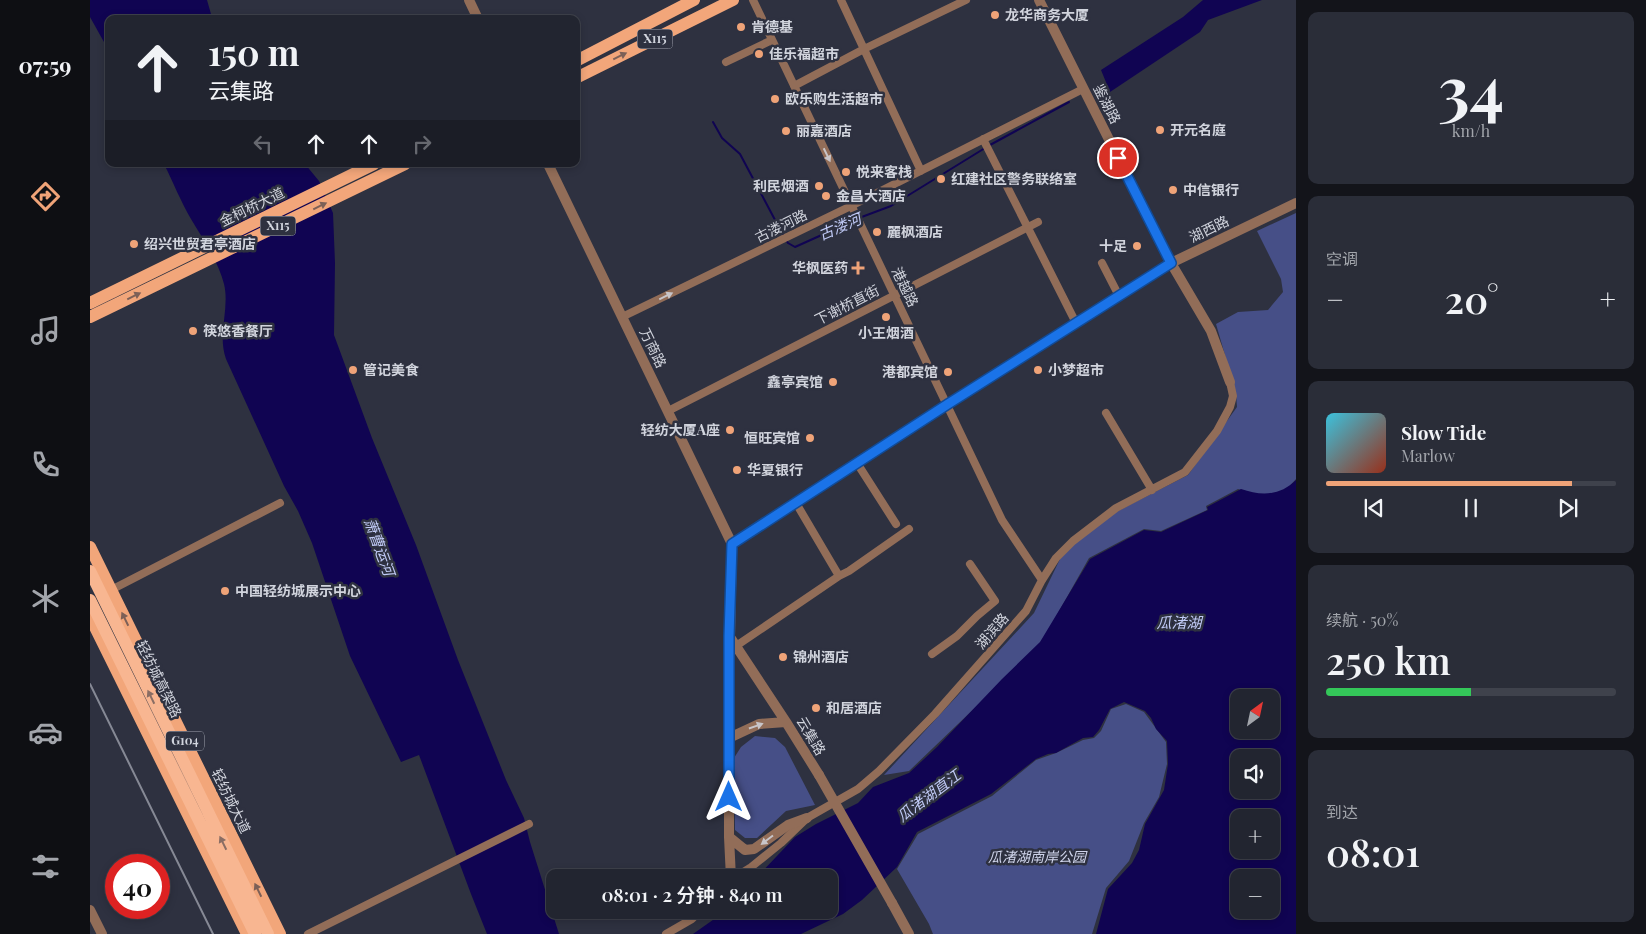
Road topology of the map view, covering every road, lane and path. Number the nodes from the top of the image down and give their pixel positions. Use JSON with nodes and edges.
{"nodes":[{"id":1,"x":469,"y":0,"type":"edge"},
{"id":2,"x":694,"y":0,"type":"edge"},
{"id":3,"x":733,"y":0,"type":"edge"},
{"id":4,"x":753,"y":0,"type":"edge"},
{"id":5,"x":841,"y":0,"type":"edge"},
{"id":6,"x":966,"y":0,"type":"edge"},
{"id":7,"x":1039,"y":0,"type":"edge"},
{"id":8,"x":476,"y":15,"type":"edge"},
{"id":9,"x":772,"y":40,"type":"junction"},
{"id":10,"x":864,"y":49,"type":"junction"},
{"id":11,"x":580,"y":59,"type":"edge"},
{"id":12,"x":726,"y":62,"type":"dead end"},
{"id":13,"x":580,"y":76,"type":"edge"},
{"id":14,"x":794,"y":86,"type":"junction"},
{"id":15,"x":1084,"y":89,"type":"junction"},
{"id":16,"x":986,"y":144,"type":"junction"},
{"id":17,"x":367,"y":167,"type":"edge"},
{"id":18,"x":399,"y":167,"type":"edge"},
{"id":19,"x":549,"y":167,"type":"edge"},
{"id":20,"x":921,"y":171,"type":"junction"},
{"id":21,"x":1296,"y":203,"type":"edge"},
{"id":22,"x":851,"y":206,"type":"junction"},
{"id":23,"x":1038,"y":222,"type":"dead end"},
{"id":24,"x":1027,"y":227,"type":"junction"},
{"id":25,"x":1102,"y":263,"type":"dead end"},
{"id":26,"x":1171,"y":263,"type":"junction"},
{"id":27,"x":179,"y":267,"type":"junction"},
{"id":28,"x":894,"y":294,"type":"junction"},
{"id":29,"x":1119,"y":296,"type":"junction"},
{"id":30,"x":90,"y":303,"type":"edge"},
{"id":31,"x":90,"y":317,"type":"edge"},
{"id":32,"x":622,"y":317,"type":"junction"},
{"id":33,"x":1076,"y":323,"type":"junction"},
{"id":34,"x":1230,"y":382,"type":"joint"},
{"id":35,"x":948,"y":404,"type":"junction"},
{"id":36,"x":668,"y":411,"type":"junction"},
{"id":37,"x":1106,"y":413,"type":"dead end"},
{"id":38,"x":857,"y":463,"type":"junction"},
{"id":39,"x":1152,"y":490,"type":"junction"},
{"id":40,"x":280,"y":503,"type":"dead end"},
{"id":41,"x":796,"y":503,"type":"junction"},
{"id":42,"x":896,"y":524,"type":"dead end"},
{"id":43,"x":910,"y":529,"type":"dead end"},
{"id":44,"x":732,"y":544,"type":"junction"},
{"id":45,"x":90,"y":547,"type":"edge"},
{"id":46,"x":970,"y":564,"type":"dead end"},
{"id":47,"x":90,"y":572,"type":"edge"},
{"id":48,"x":839,"y":576,"type":"junction"},
{"id":49,"x":1042,"y":580,"type":"junction"},
{"id":50,"x":111,"y":590,"type":"junction"},
{"id":51,"x":90,"y":600,"type":"edge"},
{"id":52,"x":90,"y":617,"type":"edge"},
{"id":53,"x":729,"y":636,"type":"junction"},
{"id":54,"x":736,"y":646,"type":"junction"},
{"id":55,"x":932,"y":654,"type":"dead end"},
{"id":56,"x":786,"y":722,"type":"junction"},
{"id":57,"x":729,"y":738,"type":"junction"},
{"id":58,"x":807,"y":818,"type":"junction"},
{"id":59,"x":529,"y":824,"type":"dead end"},
{"id":60,"x":729,"y":837,"type":"junction"},
{"id":61,"x":732,"y":869,"type":"edge"},
{"id":62,"x":748,"y":869,"type":"edge"},
{"id":63,"x":90,"y":910,"type":"edge"},
{"id":64,"x":692,"y":919,"type":"edge"},
{"id":65,"x":102,"y":934,"type":"edge"},
{"id":66,"x":247,"y":934,"type":"edge"},
{"id":67,"x":255,"y":934,"type":"edge"},
{"id":68,"x":268,"y":934,"type":"edge"},
{"id":69,"x":280,"y":934,"type":"edge"},
{"id":70,"x":308,"y":934,"type":"edge"},
{"id":71,"x":666,"y":934,"type":"edge"},
{"id":72,"x":909,"y":934,"type":"edge"}],
"edges":[{"from":1,"to":8,"type":"street"},
{"from":2,"to":11,"type":"main road","number":"X115"},
{"from":13,"to":3,"type":"main road","number":"X115","one_way":true},
{"from":4,"to":9,"type":"street","name":"港越路"},
{"from":5,"to":10,"type":"street"},
{"from":6,"to":10,"type":"street"},
{"from":7,"to":15,"type":"street","name":"鉴湖路"},
{"from":9,"to":12,"type":"street"},
{"from":9,"to":14,"type":"street","name":"港越路"},
{"from":10,"to":14,"type":"street"},
{"from":10,"to":20,"type":"street"},
{"from":14,"to":22,"type":"street","name":"港越路","one_way":true},
{"from":15,"to":16,"type":"street","name":"古溇河路"},
{"from":15,"to":26,"type":"street","name":"鉴湖路"},
{"from":16,"to":20,"type":"street","name":"古溇河路"},
{"from":16,"to":24,"type":"street"},
{"from":17,"to":27,"type":"main road","name":"金柯桥大道","number":"X115"},
{"from":27,"to":18,"type":"main road","name":"金柯桥大道","number":"X115","one_way":true},
{"from":19,"to":32,"type":"street","name":"万商路"},
{"from":20,"to":22,"type":"street","name":"古溇河路"},
{"from":21,"to":26,"type":"street","name":"湖西路"},
{"from":22,"to":28,"type":"street","name":"港越路"},
{"from":32,"to":22,"type":"street","name":"古溇河路","one_way":true},
{"from":23,"to":24,"type":"street","name":"下谢桥直街"},
{"from":24,"to":28,"type":"street","name":"下谢桥直街"},
{"from":24,"to":33,"type":"street"},
{"from":25,"to":29,"type":"street"},
{"from":26,"to":29,"type":"street","name":"湖西路"},
{"from":26,"to":34,"type":"street","name":"鉴湖路"},
{"from":27,"to":30,"type":"main road","name":"金柯桥大道","number":"X115"},
{"from":31,"to":27,"type":"main road","name":"金柯桥大道","number":"X115","one_way":true},
{"from":28,"to":35,"type":"street","name":"港越路"},
{"from":28,"to":36,"type":"street","name":"下谢桥直街"},
{"from":29,"to":33,"type":"street","name":"湖西路"},
{"from":32,"to":36,"type":"street","name":"万商路"},
{"from":33,"to":35,"type":"street","name":"湖西路"},
{"from":34,"to":39,"type":"street","name":"湖滨路"},
{"from":35,"to":38,"type":"street","name":"湖西路"},
{"from":35,"to":49,"type":"street","name":"港越路"},
{"from":36,"to":44,"type":"street","name":"万商路"},
{"from":37,"to":39,"type":"street"},
{"from":38,"to":41,"type":"street","name":"湖西路"},
{"from":38,"to":42,"type":"street"},
{"from":39,"to":49,"type":"street","name":"湖滨路"},
{"from":40,"to":50,"type":"street"},
{"from":41,"to":44,"type":"street","name":"湖西路"},
{"from":41,"to":48,"type":"street"},
{"from":43,"to":48,"type":"street"},
{"from":44,"to":53,"type":"street"},
{"from":45,"to":50,"type":"main road","name":"轻纺城大道","number":"G104"},
{"from":46,"to":55,"type":"street"},
{"from":68,"to":47,"type":"highway","name":"轻纺城高架路","one_way":true},
{"from":48,"to":54,"type":"street"},
{"from":49,"to":58,"type":"street","name":"湖滨路"},
{"from":69,"to":50,"type":"main road","name":"轻纺城大道","number":"G104","one_way":true},
{"from":51,"to":67,"type":"highway","name":"轻纺城高架路"},
{"from":52,"to":66,"type":"main road","number":"G104"},
{"from":53,"to":54,"type":"street","name":"云集路"},
{"from":53,"to":57,"type":"street"},
{"from":54,"to":56,"type":"street","name":"云集路"},
{"from":57,"to":56,"type":"street","one_way":true},
{"from":56,"to":72,"type":"street","name":"云集路","bridge":true},
{"from":57,"to":60,"type":"street"},
{"from":58,"to":60,"type":"street","one_way":true},
{"from":58,"to":62,"type":"street","name":"湖滨路"},
{"from":59,"to":70,"type":"street"},
{"from":60,"to":61,"type":"street"},
{"from":63,"to":65,"type":"street"},
{"from":64,"to":71,"type":"street"}]}
